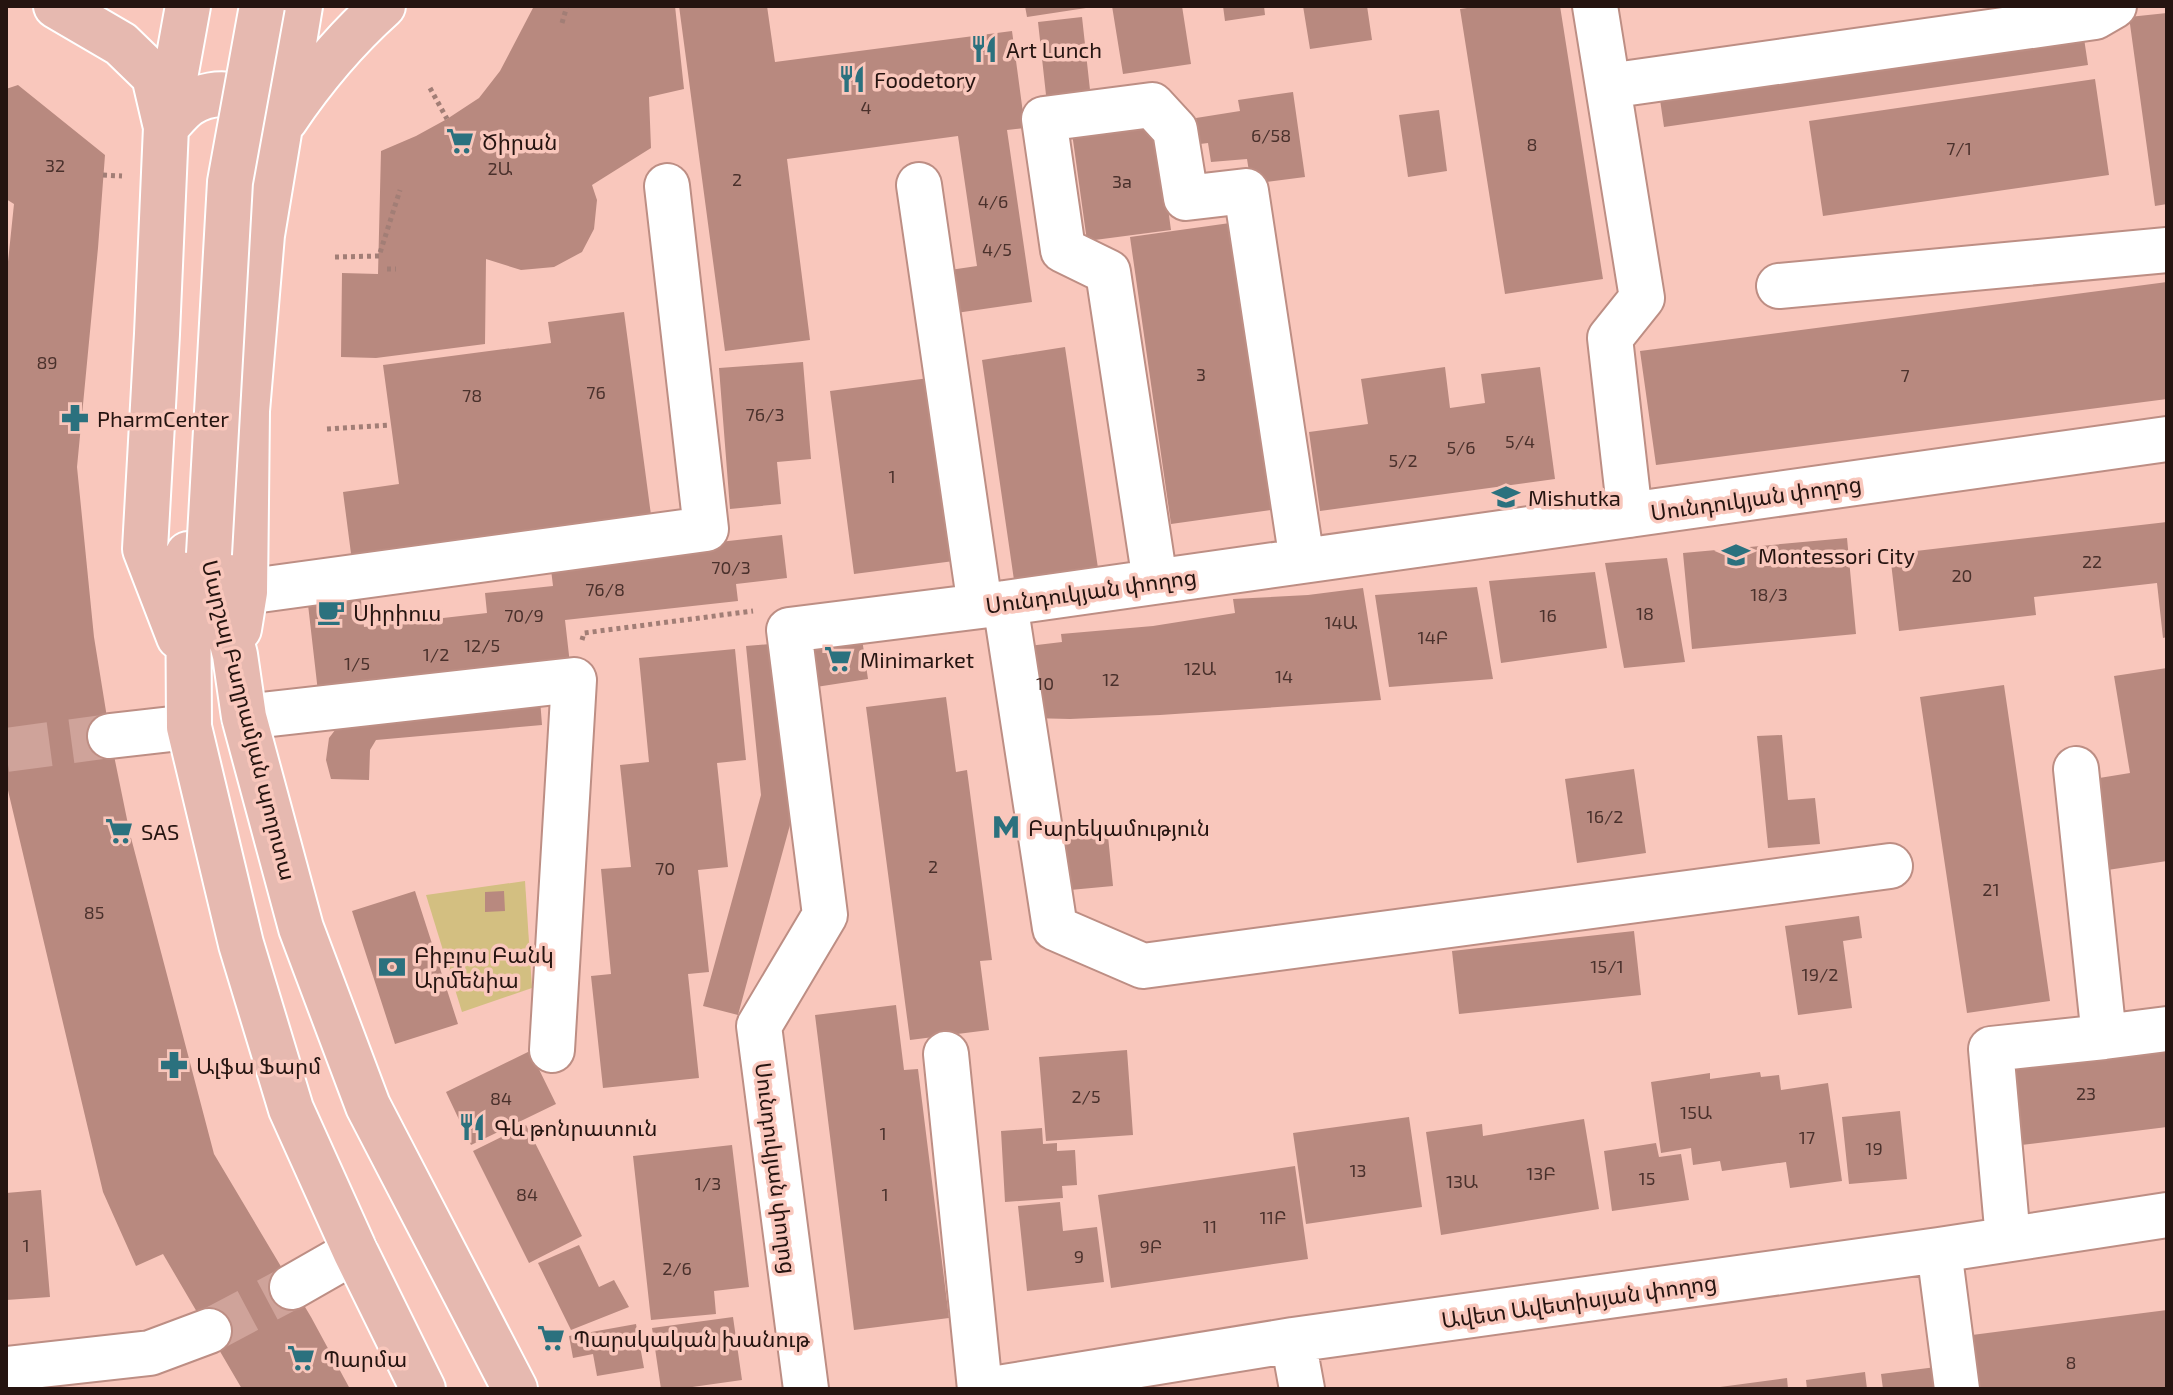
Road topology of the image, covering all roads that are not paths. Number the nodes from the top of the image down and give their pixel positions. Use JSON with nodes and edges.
{"nodes":[{"id":1,"x":56,"y":6,"type":"edge"},
{"id":2,"x":188,"y":6,"type":"edge"},
{"id":3,"x":232,"y":6,"type":"edge"},
{"id":4,"x":262,"y":6,"type":"edge"},
{"id":5,"x":300,"y":6,"type":"edge"},
{"id":6,"x":383,"y":6,"type":"edge"},
{"id":7,"x":1595,"y":6,"type":"edge"},
{"id":8,"x":2114,"y":6,"type":"edge"},
{"id":9,"x":1608,"y":86,"type":"junction"},
{"id":10,"x":166,"y":127,"type":"junction"},
{"id":11,"x":279,"y":129,"type":"junction"},
{"id":12,"x":919,"y":185,"type":"dead end"},
{"id":13,"x":667,"y":186,"type":"dead end"},
{"id":14,"x":2167,"y":250,"type":"edge"},
{"id":15,"x":1779,"y":286,"type":"dead end"},
{"id":16,"x":2167,"y":439,"type":"edge"},
{"id":17,"x":1630,"y":515,"type":"junction"},
{"id":18,"x":198,"y":554,"type":"junction"},
{"id":19,"x":1302,"y":561,"type":"junction"},
{"id":20,"x":1155,"y":581,"type":"junction"},
{"id":21,"x":245,"y":592,"type":"junction"},
{"id":22,"x":992,"y":604,"type":"junction"},
{"id":23,"x":235,"y":655,"type":"junction"},
{"id":24,"x":187,"y":658,"type":"junction"},
{"id":25,"x":244,"y":717,"type":"junction"},
{"id":26,"x":189,"y":727,"type":"junction"},
{"id":27,"x":110,"y":736,"type":"tunnel mouth"},
{"id":28,"x":2076,"y":769,"type":"dead end"},
{"id":29,"x":1890,"y":866,"type":"dead end"},
{"id":30,"x":2167,"y":1029,"type":"edge"},
{"id":31,"x":2104,"y":1037,"type":"junction"},
{"id":32,"x":552,"y":1050,"type":"dead end"},
{"id":33,"x":946,"y":1054,"type":"dead end"},
{"id":34,"x":2167,"y":1215,"type":"edge"},
{"id":35,"x":2008,"y":1239,"type":"junction"},
{"id":36,"x":1939,"y":1250,"type":"junction"},
{"id":37,"x":355,"y":1251,"type":"junction"},
{"id":38,"x":292,"y":1287,"type":"tunnel mouth"},
{"id":39,"x":209,"y":1331,"type":"tunnel mouth"},
{"id":40,"x":1293,"y":1340,"type":"junction"},
{"id":41,"x":6,"y":1369,"type":"edge"},
{"id":42,"x":423,"y":1389,"type":"edge"},
{"id":43,"x":515,"y":1389,"type":"edge"},
{"id":44,"x":806,"y":1389,"type":"edge"},
{"id":45,"x":980,"y":1389,"type":"edge"},
{"id":46,"x":992,"y":1389,"type":"edge"},
{"id":47,"x":1302,"y":1389,"type":"edge"},
{"id":48,"x":1957,"y":1389,"type":"edge"}],
"edges":[{"from":1,"to":10,"type":"main road"},
{"from":2,"to":10,"type":"main road"},
{"from":3,"to":18,"type":"main road","name":"Մարշալ Բաղրամյան պողոտա"},
{"from":4,"to":18,"type":"main road","name":"Մարշալ Բաղրամյան պողոտա","bridge":true},
{"from":5,"to":11,"type":"main road"},
{"from":6,"to":11,"type":"main road"},
{"from":7,"to":9,"type":"street"},
{"from":8,"to":9,"type":"street"},
{"from":9,"to":17,"type":"street"},
{"from":10,"to":11,"type":"main road"},
{"from":10,"to":24,"type":"main road"},
{"from":11,"to":21,"type":"main road"},
{"from":12,"to":22,"type":"street"},
{"from":13,"to":21,"type":"street"},
{"from":14,"to":15,"type":"street"},
{"from":16,"to":17,"type":"street","name":"Սունդուկյան փողոց"},
{"from":17,"to":19,"type":"street","name":"Սունդուկյան փողոց"},
{"from":18,"to":23,"type":"main road","name":"Մարշալ Բաղրամյան պողոտա"},
{"from":18,"to":24,"type":"main road","name":"Մարշալ Բաղրամյան պողոտա"},
{"from":19,"to":20,"type":"street","name":"Սունդուկյան փողոց"},
{"from":19,"to":20,"type":"street"},
{"from":20,"to":22,"type":"street","name":"Սունդուկյան փողոց"},
{"from":21,"to":23,"type":"main road"},
{"from":22,"to":29,"type":"street"},
{"from":22,"to":44,"type":"street","name":"Սունդուկյան փողոց"},
{"from":23,"to":25,"type":"main road","name":"Մարշալ Բաղրամյան պողոտա"},
{"from":24,"to":26,"type":"main road","name":"Մարշալ Բաղրամյան պողոտա"},
{"from":25,"to":32,"type":"street"},
{"from":25,"to":43,"type":"main road","name":"Մարշալ Բաղրամյան պողոտա"},
{"from":26,"to":27,"type":"street"},
{"from":26,"to":37,"type":"main road","name":"Մարշալ Բաղրամյան պողոտա"},
{"from":28,"to":31,"type":"street"},
{"from":30,"to":31,"type":"street"},
{"from":31,"to":35,"type":"street"},
{"from":33,"to":45,"type":"street"},
{"from":34,"to":35,"type":"street","name":"Ավետ Ավետիսյան փողոց"},
{"from":35,"to":36,"type":"street","name":"Ավետ Ավետիսյան փողոց"},
{"from":36,"to":40,"type":"street","name":"Ավետ Ավետիսյան փողոց"},
{"from":36,"to":48,"type":"street"},
{"from":37,"to":38,"type":"street"},
{"from":37,"to":42,"type":"main road","name":"Մարշալ Բաղրամյան պողոտա"},
{"from":39,"to":41,"type":"street"},
{"from":40,"to":46,"type":"street","name":"Ավետ Ավետիսյան փողոց"},
{"from":40,"to":47,"type":"street"}]}
